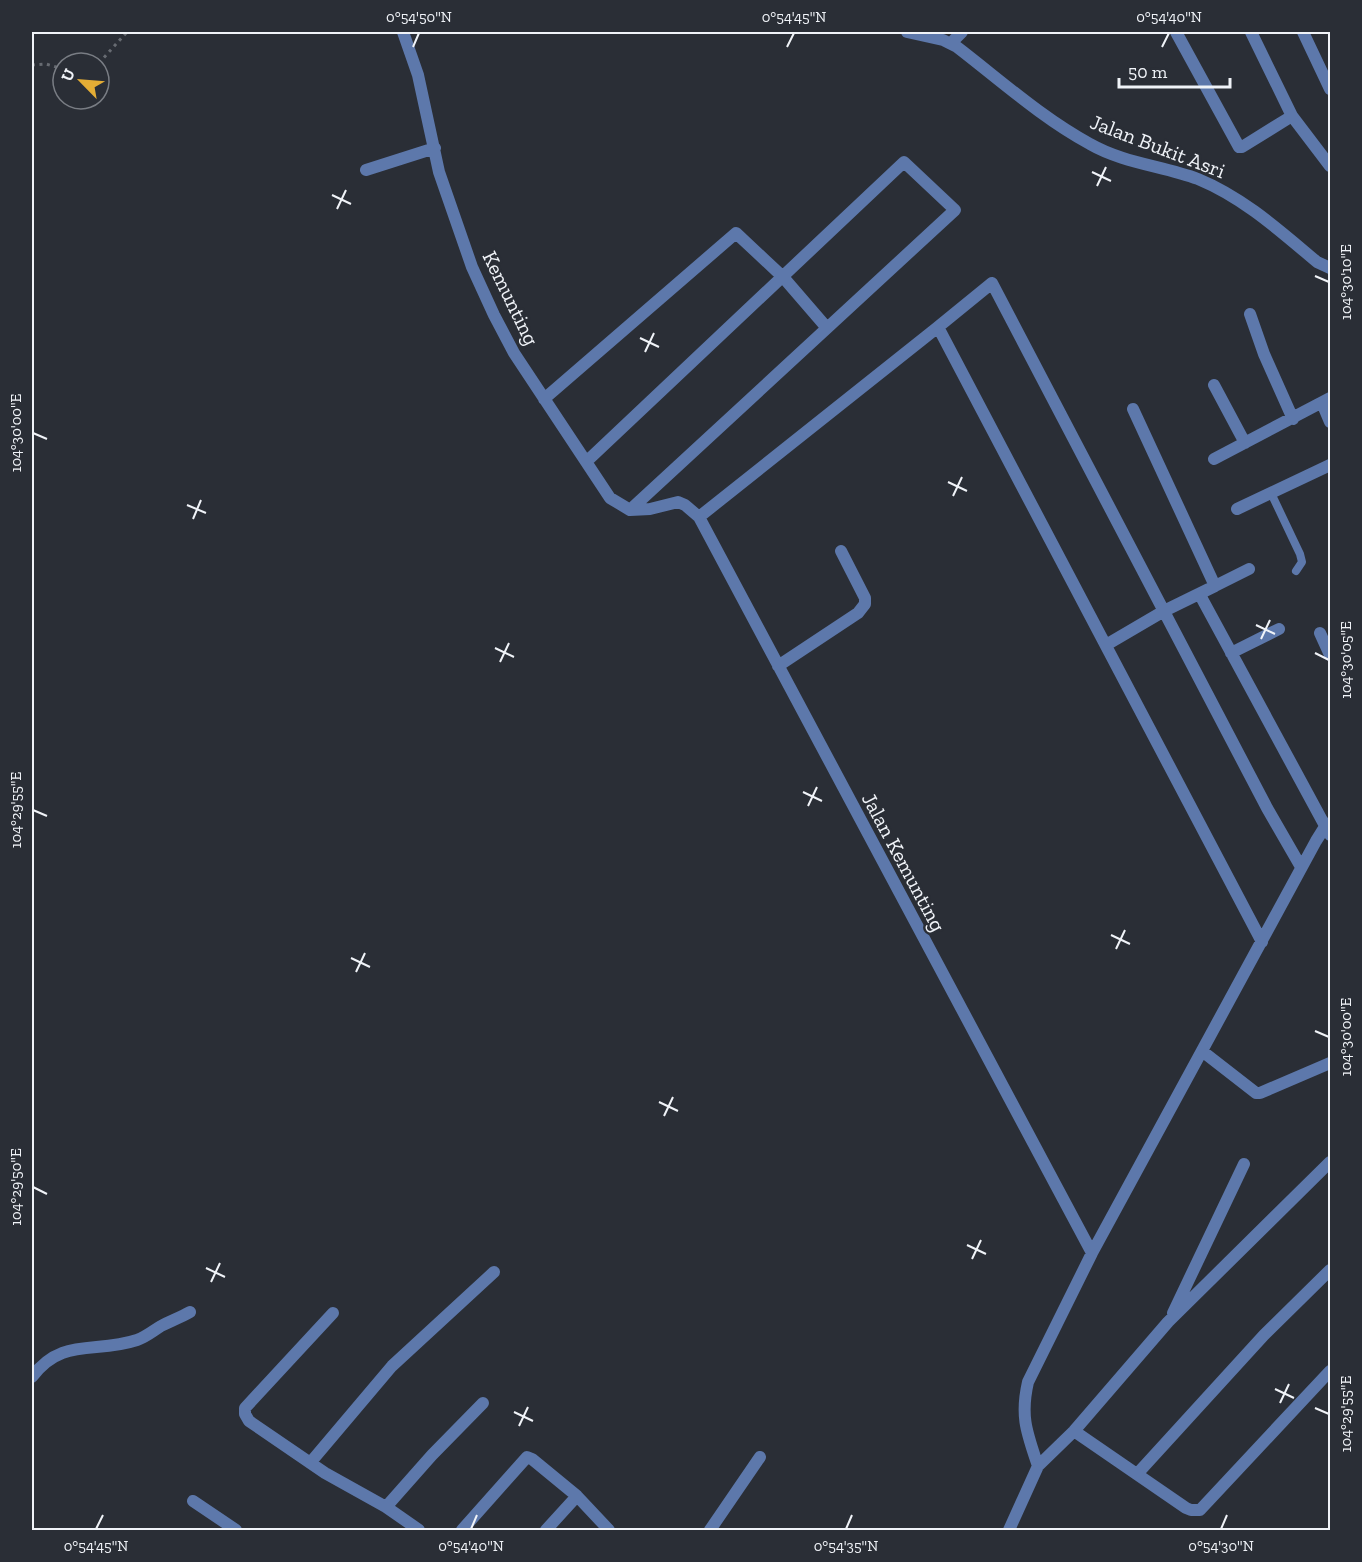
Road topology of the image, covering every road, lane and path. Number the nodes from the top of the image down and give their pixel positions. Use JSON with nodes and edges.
{"nodes":[{"id":1,"x":128,"y":32,"type":"edge"},
{"id":2,"x":403,"y":32,"type":"edge"},
{"id":3,"x":907,"y":32,"type":"edge"},
{"id":4,"x":962,"y":32,"type":"edge"},
{"id":5,"x":1176,"y":32,"type":"edge"},
{"id":6,"x":1251,"y":32,"type":"edge"},
{"id":7,"x":1303,"y":32,"type":"edge"},
{"id":8,"x":951,"y":43,"type":"junction"},
{"id":9,"x":110,"y":51,"type":"edge"},
{"id":10,"x":32,"y":65,"type":"edge"},
{"id":11,"x":51,"y":65,"type":"edge"},
{"id":12,"x":1330,"y":89,"type":"edge"},
{"id":13,"x":1292,"y":116,"type":"junction"},
{"id":14,"x":435,"y":148,"type":"junction"},
{"id":15,"x":1330,"y":166,"type":"edge"},
{"id":16,"x":366,"y":170,"type":"dead end"},
{"id":17,"x":1330,"y":267,"type":"edge"},
{"id":18,"x":783,"y":277,"type":"junction"},
{"id":19,"x":1250,"y":314,"type":"dead end"},
{"id":20,"x":938,"y":327,"type":"junction"},
{"id":21,"x":827,"y":328,"type":"junction"},
{"id":22,"x":1214,"y":385,"type":"dead end"},
{"id":23,"x":544,"y":399,"type":"junction"},
{"id":24,"x":1326,"y":401,"type":"edge"},
{"id":25,"x":1133,"y":409,"type":"dead end"},
{"id":26,"x":1293,"y":418,"type":"junction"},
{"id":27,"x":1330,"y":422,"type":"edge"},
{"id":28,"x":1245,"y":443,"type":"junction"},
{"id":29,"x":1214,"y":459,"type":"dead end"},
{"id":30,"x":586,"y":462,"type":"junction"},
{"id":31,"x":1330,"y":465,"type":"edge"},
{"id":32,"x":1271,"y":493,"type":"junction"},
{"id":33,"x":1237,"y":509,"type":"dead end"},
{"id":34,"x":630,"y":510,"type":"junction"},
{"id":35,"x":699,"y":517,"type":"junction"},
{"id":36,"x":841,"y":551,"type":"dead end"},
{"id":37,"x":1249,"y":569,"type":"dead end"},
{"id":38,"x":1296,"y":571,"type":"dead end"},
{"id":39,"x":1215,"y":586,"type":"junction"},
{"id":40,"x":1200,"y":595,"type":"junction"},
{"id":41,"x":1164,"y":611,"type":"junction"},
{"id":42,"x":1279,"y":628,"type":"dead end"},
{"id":43,"x":1320,"y":633,"type":"dead end"},
{"id":44,"x":1106,"y":645,"type":"junction"},
{"id":45,"x":1231,"y":653,"type":"junction"},
{"id":46,"x":1330,"y":655,"type":"edge"},
{"id":47,"x":778,"y":666,"type":"junction"},
{"id":48,"x":1329,"y":828,"type":"edge"},
{"id":49,"x":1301,"y":867,"type":"junction"},
{"id":50,"x":1262,"y":942,"type":"junction"},
{"id":51,"x":1202,"y":1051,"type":"junction"},
{"id":52,"x":1330,"y":1063,"type":"edge"},
{"id":53,"x":1330,"y":1162,"type":"edge"},
{"id":54,"x":1244,"y":1164,"type":"dead end"},
{"id":55,"x":1092,"y":1253,"type":"junction"},
{"id":56,"x":1330,"y":1270,"type":"edge"},
{"id":57,"x":494,"y":1272,"type":"dead end"},
{"id":58,"x":190,"y":1312,"type":"dead end"},
{"id":59,"x":333,"y":1313,"type":"dead end"},
{"id":60,"x":1168,"y":1322,"type":"junction"},
{"id":61,"x":1330,"y":1371,"type":"edge"},
{"id":62,"x":32,"y":1377,"type":"edge"},
{"id":63,"x":483,"y":1402,"type":"dead end"},
{"id":64,"x":1074,"y":1431,"type":"junction"},
{"id":65,"x":760,"y":1457,"type":"dead end"},
{"id":66,"x":310,"y":1463,"type":"junction"},
{"id":67,"x":1038,"y":1466,"type":"junction"},
{"id":68,"x":1138,"y":1473,"type":"junction"},
{"id":69,"x":577,"y":1496,"type":"junction"},
{"id":70,"x":193,"y":1501,"type":"dead end"},
{"id":71,"x":386,"y":1507,"type":"junction"},
{"id":72,"x":236,"y":1530,"type":"edge"},
{"id":73,"x":419,"y":1530,"type":"edge"},
{"id":74,"x":462,"y":1530,"type":"edge"},
{"id":75,"x":546,"y":1530,"type":"edge"},
{"id":76,"x":609,"y":1530,"type":"edge"},
{"id":77,"x":710,"y":1530,"type":"edge"},
{"id":78,"x":1009,"y":1530,"type":"edge"}],
"edges":[{"from":1,"to":9,"type":"path"},
{"from":2,"to":14,"type":"street","name":"Kemunting"},
{"from":3,"to":8,"type":"street","name":"Jalan Bukit Asri"},
{"from":4,"to":8,"type":"street"},
{"from":5,"to":13,"type":"street"},
{"from":6,"to":13,"type":"street"},
{"from":7,"to":12,"type":"street"},
{"from":8,"to":17,"type":"street","name":"Jalan Bukit Asri"},
{"from":10,"to":11,"type":"path"},
{"from":13,"to":15,"type":"street"},
{"from":14,"to":16,"type":"street"},
{"from":14,"to":23,"type":"street","name":"Kemunting"},
{"from":18,"to":21,"type":"street"},
{"from":18,"to":21,"type":"street"},
{"from":18,"to":23,"type":"street"},
{"from":18,"to":30,"type":"street"},
{"from":19,"to":26,"type":"street"},
{"from":20,"to":35,"type":"street"},
{"from":20,"to":41,"type":"street"},
{"from":20,"to":44,"type":"street"},
{"from":21,"to":34,"type":"street"},
{"from":22,"to":28,"type":"street"},
{"from":23,"to":30,"type":"street","name":"Kemunting"},
{"from":24,"to":26,"type":"street"},
{"from":24,"to":27,"type":"street"},
{"from":25,"to":39,"type":"street"},
{"from":26,"to":28,"type":"street"},
{"from":28,"to":29,"type":"street"},
{"from":30,"to":34,"type":"street","name":"Kemunting"},
{"from":31,"to":32,"type":"street"},
{"from":32,"to":33,"type":"street"},
{"from":32,"to":38,"type":"lane"},
{"from":34,"to":35,"type":"street"},
{"from":35,"to":47,"type":"street","name":"Jalan Kemunting"},
{"from":36,"to":47,"type":"street"},
{"from":37,"to":39,"type":"street"},
{"from":39,"to":40,"type":"street"},
{"from":40,"to":41,"type":"street"},
{"from":40,"to":45,"type":"street"},
{"from":41,"to":44,"type":"street"},
{"from":41,"to":49,"type":"street"},
{"from":42,"to":45,"type":"street"},
{"from":43,"to":46,"type":"street"},
{"from":44,"to":50,"type":"street"},
{"from":45,"to":48,"type":"street"},
{"from":47,"to":55,"type":"street","name":"Jalan Kemunting"},
{"from":48,"to":49,"type":"street"},
{"from":49,"to":50,"type":"street"},
{"from":50,"to":51,"type":"street"},
{"from":51,"to":52,"type":"street"},
{"from":51,"to":55,"type":"street"},
{"from":53,"to":60,"type":"street"},
{"from":54,"to":60,"type":"street"},
{"from":55,"to":67,"type":"street"},
{"from":56,"to":68,"type":"street"},
{"from":57,"to":66,"type":"street"},
{"from":58,"to":62,"type":"street"},
{"from":59,"to":66,"type":"street"},
{"from":60,"to":64,"type":"street"},
{"from":61,"to":68,"type":"street"},
{"from":63,"to":71,"type":"street"},
{"from":64,"to":67,"type":"street"},
{"from":64,"to":68,"type":"street"},
{"from":65,"to":77,"type":"street"},
{"from":66,"to":71,"type":"street"},
{"from":67,"to":78,"type":"street"},
{"from":69,"to":74,"type":"street"},
{"from":69,"to":75,"type":"street"},
{"from":69,"to":76,"type":"street"},
{"from":70,"to":72,"type":"street"},
{"from":71,"to":73,"type":"street"}]}
